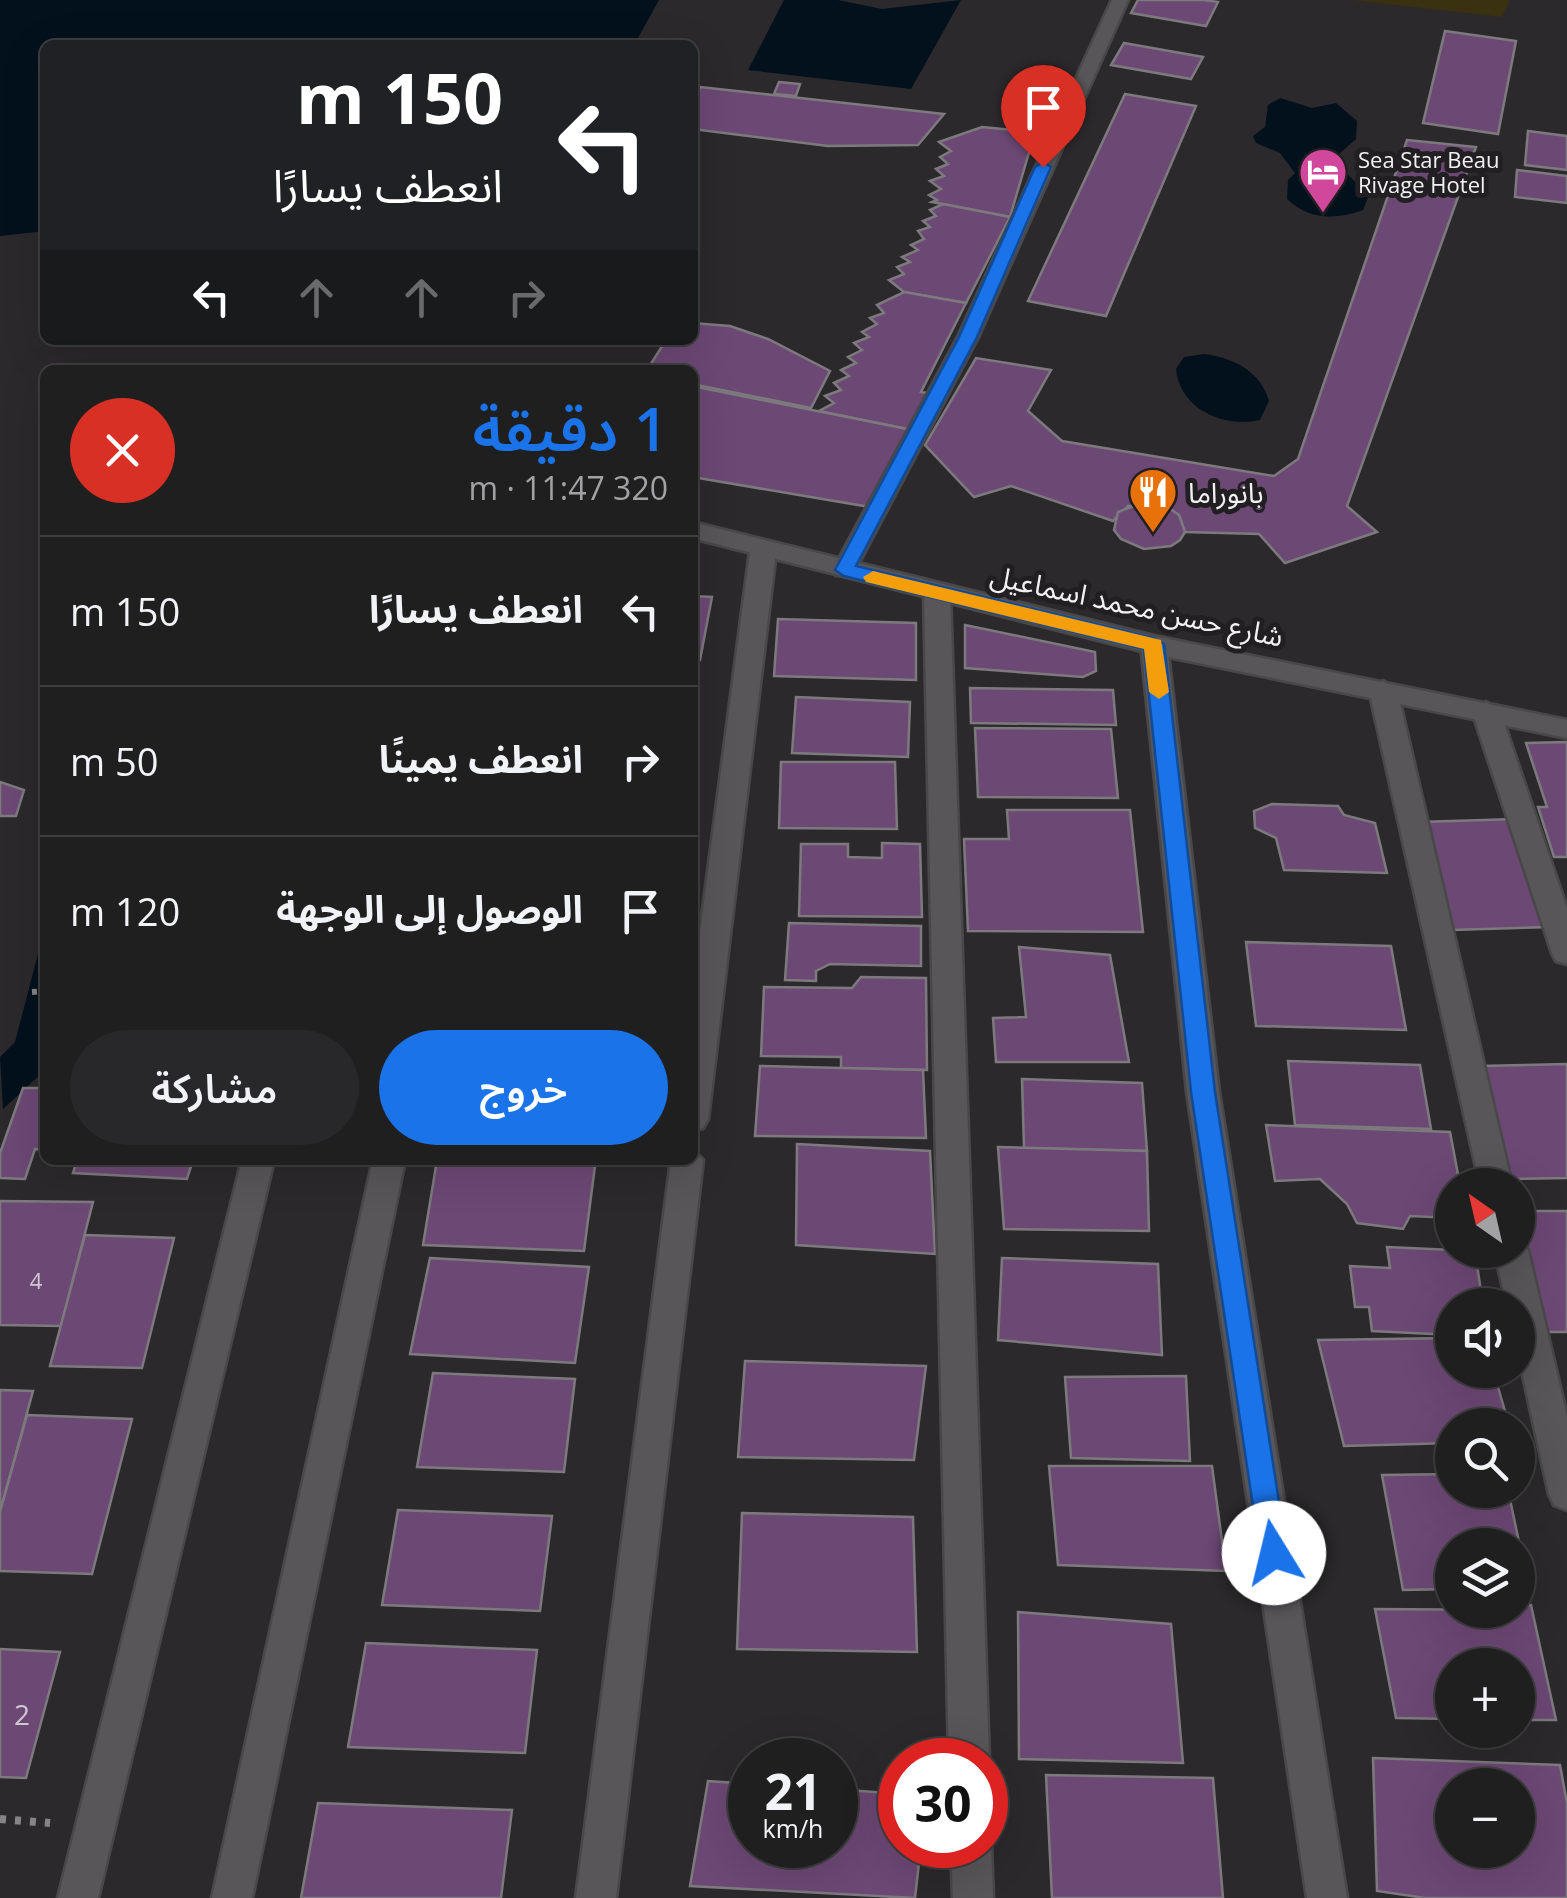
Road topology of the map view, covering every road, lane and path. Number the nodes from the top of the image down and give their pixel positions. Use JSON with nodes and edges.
{"nodes":[{"id":1,"x":1120,"y":0,"type":"edge"},
{"id":2,"x":698,"y":532,"type":"edge"},
{"id":3,"x":763,"y":551,"type":"junction"},
{"id":4,"x":844,"y":570,"type":"junction"},
{"id":5,"x":937,"y":594,"type":"junction"},
{"id":6,"x":1154,"y":644,"type":"junction"},
{"id":7,"x":1383,"y":690,"type":"junction"},
{"id":8,"x":1486,"y":711,"type":"junction"},
{"id":9,"x":1567,"y":729,"type":"edge"},
{"id":10,"x":1567,"y":953,"type":"edge"},
{"id":11,"x":40,"y":991,"type":"edge"},
{"id":12,"x":32,"y":992,"type":"dead end"},
{"id":13,"x":698,"y":1070,"type":"edge"},
{"id":14,"x":257,"y":1165,"type":"edge"},
{"id":15,"x":389,"y":1165,"type":"edge"},
{"id":16,"x":686,"y":1165,"type":"edge"},
{"id":17,"x":1492,"y":1168,"type":"edge"},
{"id":18,"x":1515,"y":1268,"type":"edge"},
{"id":19,"x":1567,"y":1494,"type":"edge"},
{"id":20,"x":968,"y":1738,"type":"edge"},
{"id":21,"x":972,"y":1868,"type":"edge"},
{"id":22,"x":78,"y":1898,"type":"edge"},
{"id":23,"x":232,"y":1898,"type":"edge"},
{"id":24,"x":596,"y":1898,"type":"edge"},
{"id":25,"x":973,"y":1898,"type":"edge"},
{"id":26,"x":1327,"y":1898,"type":"edge"}],
"edges":[{"from":1,"to":4,"type":"lane"},
{"from":2,"to":3,"type":"street","name":"شارع حسن محمد اسماعيل"},
{"from":3,"to":4,"type":"street","name":"شارع حسن محمد اسماعيل"},
{"from":3,"to":13,"type":"street"},
{"from":4,"to":5,"type":"street","name":"شارع حسن محمد اسماعيل"},
{"from":5,"to":6,"type":"street","name":"شارع حسن محمد اسماعيل"},
{"from":5,"to":20,"type":"street"},
{"from":6,"to":7,"type":"street","name":"شارع حسن محمد اسماعيل"},
{"from":6,"to":26,"type":"street"},
{"from":7,"to":8,"type":"street","name":"شارع حسن محمد اسماعيل"},
{"from":7,"to":17,"type":"street"},
{"from":8,"to":9,"type":"street","name":"شارع حسن محمد اسماعيل"},
{"from":8,"to":10,"type":"street"},
{"from":11,"to":12,"type":"path"},
{"from":14,"to":22,"type":"street"},
{"from":15,"to":23,"type":"street"},
{"from":16,"to":24,"type":"street"},
{"from":18,"to":19,"type":"street"},
{"from":21,"to":25,"type":"street"}]}
